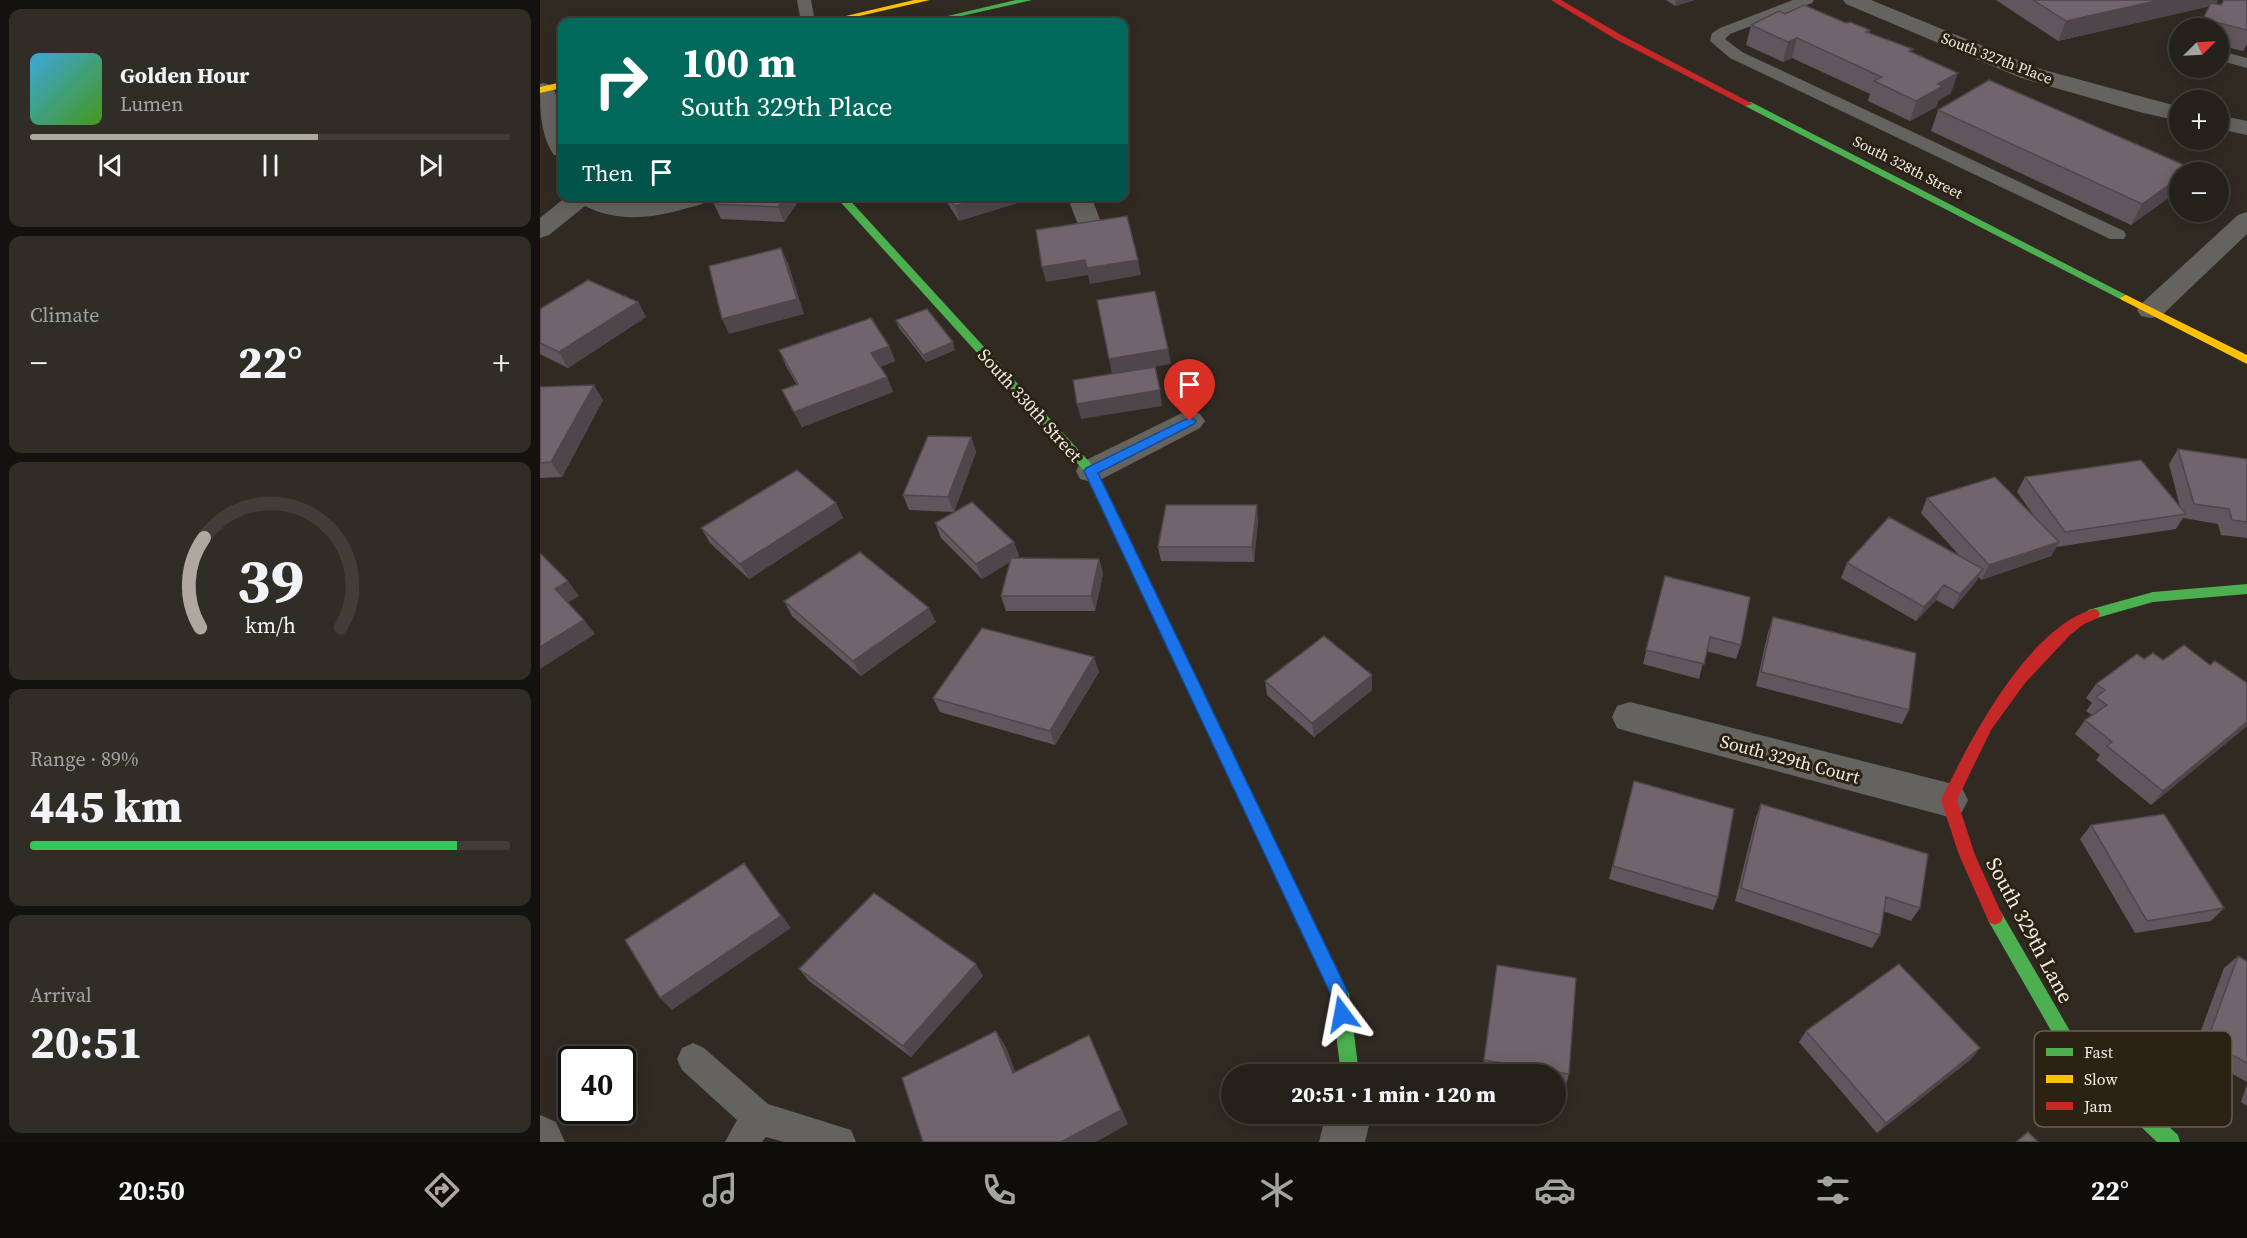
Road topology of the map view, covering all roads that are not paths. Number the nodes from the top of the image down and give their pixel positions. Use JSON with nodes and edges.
{"nodes":[{"id":1,"x":804,"y":0,"type":"edge"},
{"id":2,"x":926,"y":0,"type":"edge"},
{"id":3,"x":1028,"y":0,"type":"edge"},
{"id":4,"x":1555,"y":0,"type":"edge"},
{"id":5,"x":1807,"y":0,"type":"edge"},
{"id":6,"x":1846,"y":0,"type":"edge"},
{"id":7,"x":1854,"y":0,"type":"edge"},
{"id":8,"x":807,"y":18,"type":"edge"},
{"id":9,"x":843,"y":18,"type":"edge"},
{"id":10,"x":945,"y":18,"type":"edge"},
{"id":11,"x":2229,"y":58,"type":"edge"},
{"id":12,"x":2247,"y":63,"type":"edge"},
{"id":13,"x":548,"y":96,"type":"edge"},
{"id":14,"x":2169,"y":112,"type":"edge"},
{"id":15,"x":2229,"y":124,"type":"edge"},
{"id":16,"x":2247,"y":128,"type":"edge"},
{"id":17,"x":558,"y":135,"type":"edge"},
{"id":18,"x":577,"y":201,"type":"edge"},
{"id":19,"x":591,"y":201,"type":"edge"},
{"id":20,"x":686,"y":201,"type":"edge"},
{"id":21,"x":845,"y":201,"type":"edge"},
{"id":22,"x":1081,"y":201,"type":"edge"},
{"id":23,"x":2247,"y":220,"type":"edge"},
{"id":24,"x":540,"y":230,"type":"edge"},
{"id":25,"x":1091,"y":230,"type":"edge"},
{"id":26,"x":2117,"y":235,"type":"dead end"},
{"id":27,"x":2151,"y":310,"type":"junction"},
{"id":28,"x":2247,"y":360,"type":"edge"},
{"id":29,"x":1190,"y":421,"type":"dead end"},
{"id":30,"x":1091,"y":471,"type":"junction"},
{"id":31,"x":2247,"y":589,"type":"edge"},
{"id":32,"x":1630,"y":717,"type":"dead end"},
{"id":33,"x":1949,"y":800,"type":"junction"},
{"id":34,"x":2061,"y":1031,"type":"edge"},
{"id":35,"x":693,"y":1059,"type":"dead end"},
{"id":36,"x":1349,"y":1064,"type":"edge"},
{"id":37,"x":1347,"y":1124,"type":"edge"},
{"id":38,"x":2155,"y":1127,"type":"edge"},
{"id":39,"x":751,"y":1130,"type":"edge"},
{"id":40,"x":839,"y":1142,"type":"edge"},
{"id":41,"x":1342,"y":1142,"type":"edge"},
{"id":42,"x":2171,"y":1142,"type":"edge"}],
"edges":[{"from":1,"to":8,"type":"lane"},
{"from":2,"to":9,"type":"street"},
{"from":3,"to":10,"type":"street"},
{"from":4,"to":27,"type":"street","name":"South 328th Street"},
{"from":5,"to":26,"type":"lane"},
{"from":6,"to":7,"type":"lane"},
{"from":7,"to":14,"type":"street","name":"South 327th Place"},
{"from":11,"to":12,"type":"lane"},
{"from":13,"to":17,"type":"street"},
{"from":15,"to":16,"type":"street"},
{"from":18,"to":24,"type":"street"},
{"from":19,"to":20,"type":"street"},
{"from":21,"to":30,"type":"street","name":"South 330th Street"},
{"from":22,"to":25,"type":"street"},
{"from":23,"to":27,"type":"street"},
{"from":27,"to":28,"type":"street","name":"South 328th Street"},
{"from":29,"to":30,"type":"street"},
{"from":30,"to":36,"type":"street","name":"South 330th Street"},
{"from":31,"to":33,"type":"street"},
{"from":32,"to":33,"type":"street","name":"South 329th Court"},
{"from":33,"to":34,"type":"street","name":"South 329th Lane"},
{"from":35,"to":39,"type":"lane"},
{"from":37,"to":41,"type":"street"},
{"from":38,"to":42,"type":"street","name":"South 329th Lane"},
{"from":39,"to":40,"type":"lane"}]}
